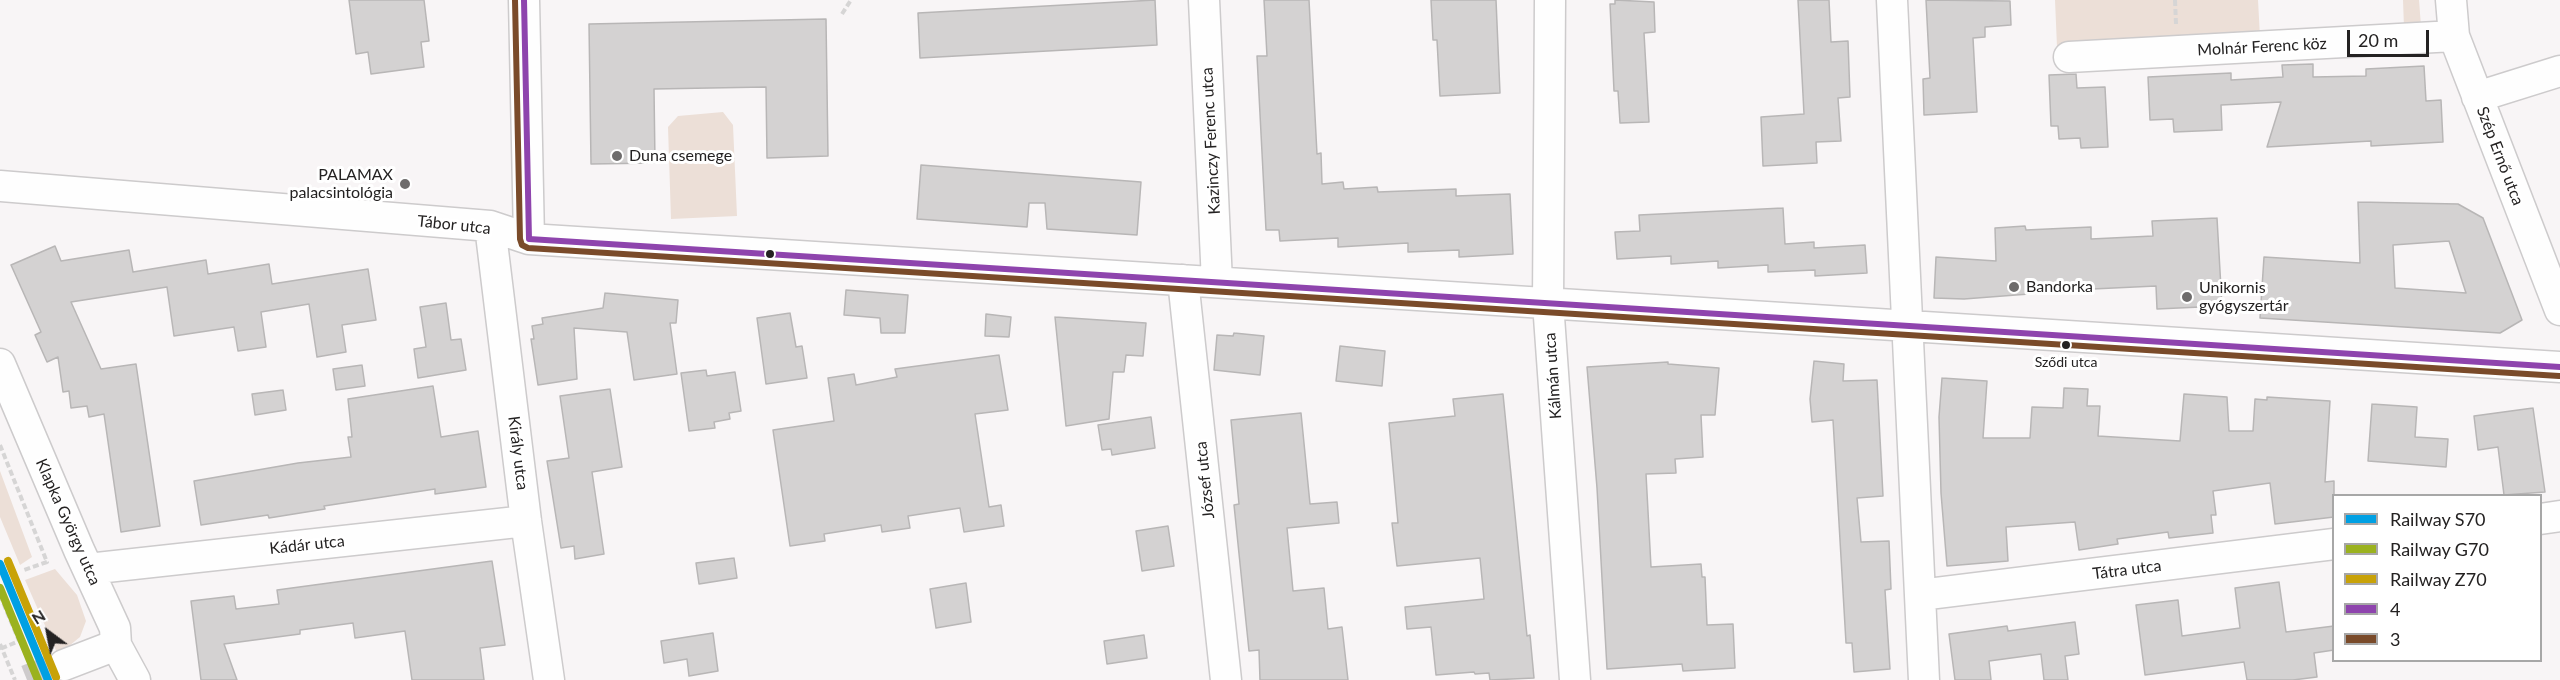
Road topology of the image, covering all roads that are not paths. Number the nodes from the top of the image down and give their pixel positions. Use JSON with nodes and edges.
{"nodes":[{"id":1,"x":524,"y":0,"type":"edge"},
{"id":2,"x":1204,"y":0,"type":"edge"},
{"id":3,"x":1550,"y":0,"type":"edge"},
{"id":4,"x":1892,"y":0,"type":"edge"},
{"id":5,"x":2451,"y":0,"type":"edge"},
{"id":6,"x":2454,"y":36,"type":"junction"},
{"id":7,"x":2069,"y":57,"type":"dead end"},
{"id":8,"x":2560,"y":71,"type":"edge"},
{"id":9,"x":2477,"y":97,"type":"junction"},
{"id":10,"x":0,"y":186,"type":"edge"},
{"id":11,"x":490,"y":226,"type":"junction"},
{"id":12,"x":529,"y":239,"type":"junction"},
{"id":13,"x":1183,"y":280,"type":"junction"},
{"id":14,"x":1217,"y":282,"type":"junction"},
{"id":15,"x":1548,"y":303,"type":"junction"},
{"id":16,"x":2560,"y":309,"type":"edge"},
{"id":17,"x":1907,"y":326,"type":"junction"},
{"id":18,"x":0,"y":364,"type":"edge"},
{"id":19,"x":2560,"y":367,"type":"edge"},
{"id":20,"x":2560,"y":516,"type":"edge"},
{"id":21,"x":2542,"y":519,"type":"edge"},
{"id":22,"x":526,"y":521,"type":"junction"},
{"id":23,"x":2332,"y":544,"type":"edge"},
{"id":24,"x":88,"y":569,"type":"junction"},
{"id":25,"x":1920,"y":596,"type":"junction"},
{"id":26,"x":116,"y":645,"type":"junction"},
{"id":27,"x":64,"y":665,"type":"tunnel mouth"},
{"id":28,"x":135,"y":680,"type":"edge"},
{"id":29,"x":549,"y":680,"type":"edge"},
{"id":30,"x":1226,"y":680,"type":"edge"},
{"id":31,"x":1575,"y":680,"type":"edge"},
{"id":32,"x":1924,"y":680,"type":"edge"}],
"edges":[{"from":1,"to":12,"type":"street"},
{"from":2,"to":14,"type":"street","name":"Kazinczy Ferenc utca"},
{"from":3,"to":15,"type":"street","name":"Kálmán utca"},
{"from":4,"to":17,"type":"street"},
{"from":5,"to":6,"type":"street","name":"Szép Ernő utca"},
{"from":6,"to":7,"type":"street","name":"Molnár Ferenc köz"},
{"from":6,"to":9,"type":"street","name":"Szép Ernő utca"},
{"from":8,"to":9,"type":"street"},
{"from":9,"to":16,"type":"street","name":"Szép Ernő utca"},
{"from":10,"to":11,"type":"street","name":"Tábor utca"},
{"from":11,"to":12,"type":"street","name":"Tábor utca"},
{"from":11,"to":22,"type":"street","name":"Király utca"},
{"from":12,"to":13,"type":"street","name":"Tábor utca"},
{"from":13,"to":14,"type":"street","name":"Tábor utca"},
{"from":13,"to":30,"type":"street","name":"József utca"},
{"from":14,"to":15,"type":"street","name":"Tábor utca"},
{"from":15,"to":17,"type":"street","name":"Tábor utca"},
{"from":15,"to":31,"type":"street","name":"Kálmán utca"},
{"from":17,"to":19,"type":"street","name":"Tábor utca"},
{"from":17,"to":25,"type":"street"},
{"from":18,"to":24,"type":"street","name":"Klapka György utca"},
{"from":20,"to":21,"type":"street"},
{"from":22,"to":24,"type":"street","name":"Kádár utca"},
{"from":22,"to":29,"type":"street","name":"Király utca"},
{"from":23,"to":25,"type":"street","name":"Tátra utca"},
{"from":24,"to":26,"type":"street","name":"Klapka György utca"},
{"from":25,"to":32,"type":"street"},
{"from":26,"to":27,"type":"street"},
{"from":26,"to":28,"type":"street","name":"Klapka György utca"}]}
